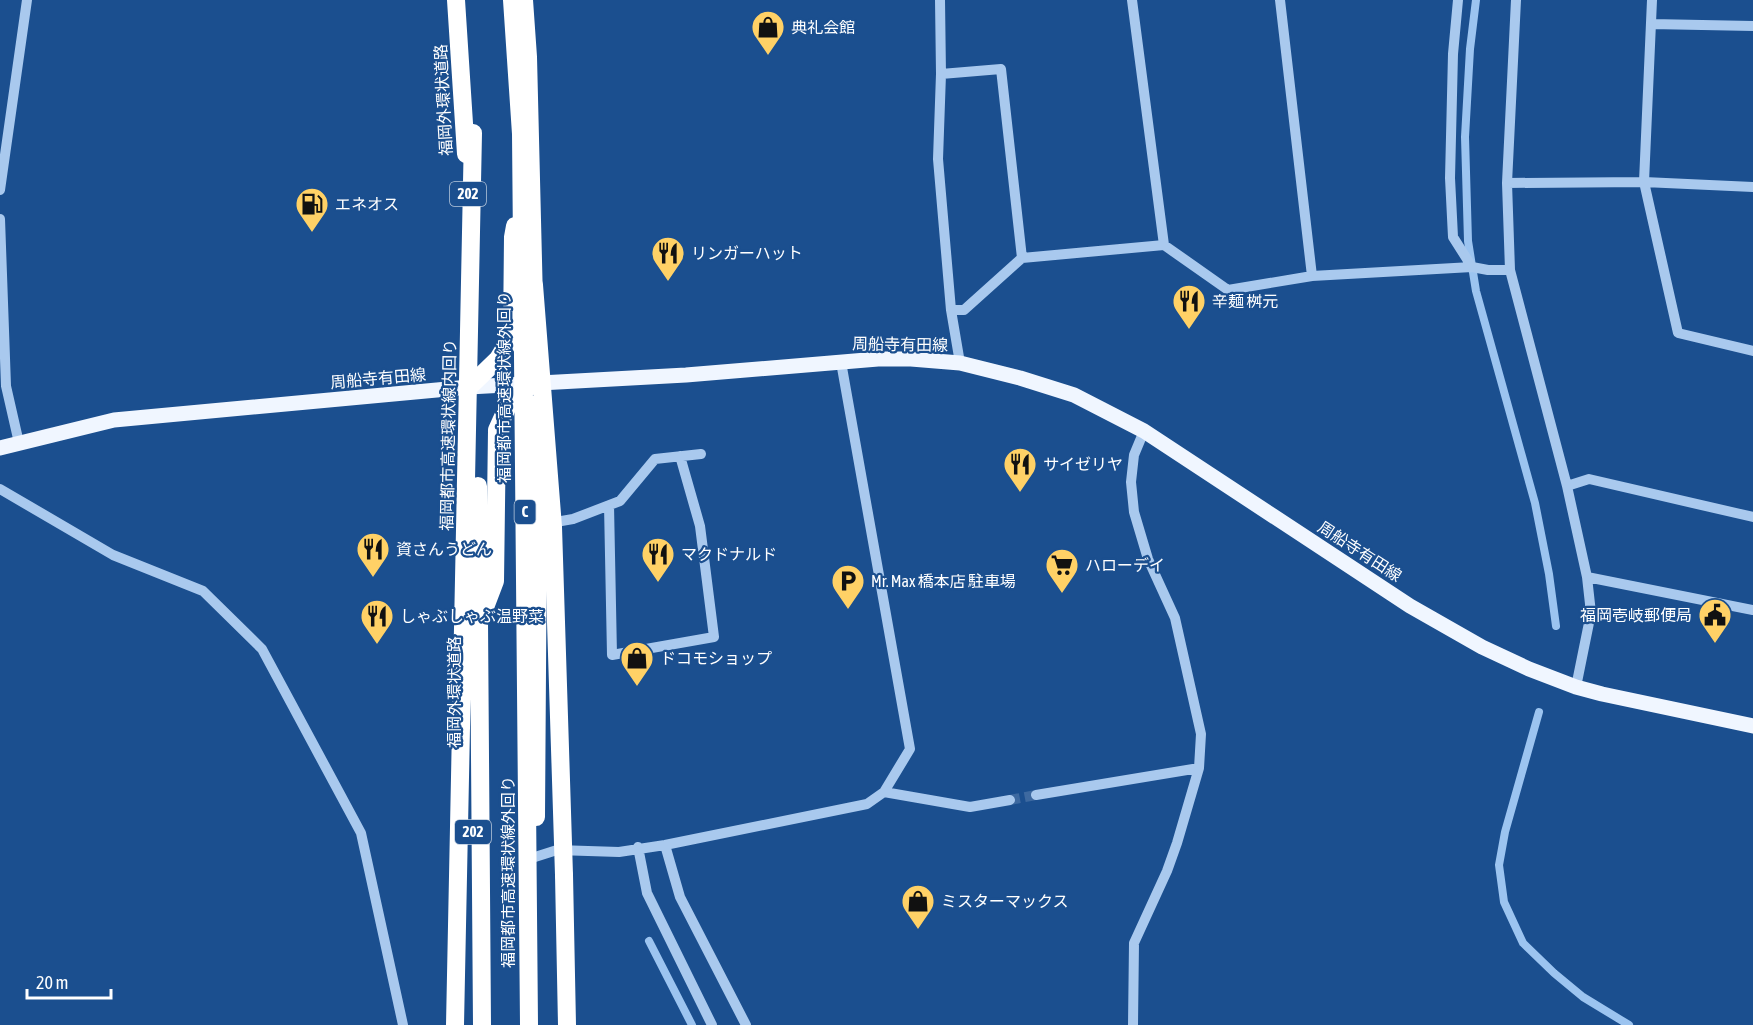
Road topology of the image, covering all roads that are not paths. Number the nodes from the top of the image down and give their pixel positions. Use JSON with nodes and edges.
{"nodes":[{"id":1,"x":27,"y":0,"type":"edge"},
{"id":2,"x":456,"y":0,"type":"edge"},
{"id":3,"x":466,"y":0,"type":"edge"},
{"id":4,"x":512,"y":0,"type":"edge"},
{"id":5,"x":524,"y":0,"type":"edge"},
{"id":6,"x":940,"y":0,"type":"edge"},
{"id":7,"x":1132,"y":0,"type":"edge"},
{"id":8,"x":1280,"y":0,"type":"edge"},
{"id":9,"x":1458,"y":0,"type":"edge"},
{"id":10,"x":1515,"y":0,"type":"edge"},
{"id":11,"x":1653,"y":0,"type":"edge"},
{"id":12,"x":1651,"y":24,"type":"junction"},
{"id":13,"x":1753,"y":26,"type":"edge"},
{"id":14,"x":941,"y":74,"type":"junction"},
{"id":15,"x":473,"y":133,"type":"junction"},
{"id":16,"x":526,"y":134,"type":"junction"},
{"id":17,"x":1644,"y":182,"type":"junction"},
{"id":18,"x":1507,"y":183,"type":"junction"},
{"id":19,"x":1753,"y":187,"type":"edge"},
{"id":20,"x":0,"y":190,"type":"edge"},
{"id":21,"x":0,"y":219,"type":"edge"},
{"id":22,"x":1164,"y":245,"type":"junction"},
{"id":23,"x":1022,"y":258,"type":"junction"},
{"id":24,"x":1,"y":261,"type":"edge"},
{"id":25,"x":1472,"y":267,"type":"junction"},
{"id":26,"x":1510,"y":270,"type":"junction"},
{"id":27,"x":1312,"y":276,"type":"junction"},
{"id":28,"x":951,"y":310,"type":"junction"},
{"id":29,"x":1753,"y":351,"type":"edge"},
{"id":30,"x":841,"y":362,"type":"junction"},
{"id":31,"x":960,"y":363,"type":"junction"},
{"id":32,"x":536,"y":383,"type":"junction"},
{"id":33,"x":469,"y":387,"type":"junction"},
{"id":34,"x":1144,"y":431,"type":"junction"},
{"id":35,"x":19,"y":442,"type":"junction"},
{"id":36,"x":0,"y":448,"type":"edge"},
{"id":37,"x":701,"y":454,"type":"dead end"},
{"id":38,"x":680,"y":456,"type":"junction"},
{"id":39,"x":1567,"y":486,"type":"junction"},
{"id":40,"x":0,"y":489,"type":"edge"},
{"id":41,"x":609,"y":505,"type":"junction"},
{"id":42,"x":1753,"y":517,"type":"edge"},
{"id":43,"x":538,"y":525,"type":"junction"},
{"id":44,"x":1587,"y":577,"type":"junction"},
{"id":45,"x":1753,"y":610,"type":"edge"},
{"id":46,"x":474,"y":639,"type":"junction"},
{"id":47,"x":1576,"y":687,"type":"junction"},
{"id":48,"x":1753,"y":726,"type":"edge"},
{"id":49,"x":1199,"y":768,"type":"junction"},
{"id":50,"x":884,"y":792,"type":"junction"},
{"id":51,"x":1036,"y":795,"type":"tunnel mouth"},
{"id":52,"x":1010,"y":800,"type":"tunnel mouth"},
{"id":53,"x":665,"y":845,"type":"junction"},
{"id":54,"x":638,"y":848,"type":"junction"},
{"id":55,"x":535,"y":857,"type":"junction"},
{"id":56,"x":403,"y":1025,"type":"edge"},
{"id":57,"x":455,"y":1025,"type":"edge"},
{"id":58,"x":474,"y":1025,"type":"edge"},
{"id":59,"x":483,"y":1025,"type":"edge"},
{"id":60,"x":529,"y":1025,"type":"edge"},
{"id":61,"x":535,"y":1025,"type":"edge"},
{"id":62,"x":567,"y":1025,"type":"edge"},
{"id":63,"x":712,"y":1025,"type":"edge"},
{"id":64,"x":746,"y":1025,"type":"edge"},
{"id":65,"x":1133,"y":1025,"type":"edge"}],
"edges":[{"from":1,"to":20,"type":"street"},
{"from":2,"to":33,"type":"highway","name":"福岡外環状道路","number":"202"},
{"from":3,"to":15,"type":"highway","name":"福岡都市高速環状線内回り"},
{"from":4,"to":16,"type":"highway","name":"福岡都市高速環状線外回り","number":"C","bridge":true},
{"from":5,"to":16,"type":"highway"},
{"from":6,"to":14,"type":"street"},
{"from":7,"to":22,"type":"street"},
{"from":8,"to":27,"type":"street"},
{"from":9,"to":25,"type":"street"},
{"from":10,"to":18,"type":"street"},
{"from":11,"to":12,"type":"street"},
{"from":12,"to":13,"type":"street"},
{"from":12,"to":17,"type":"street"},
{"from":14,"to":23,"type":"street"},
{"from":14,"to":28,"type":"street"},
{"from":15,"to":57,"type":"highway","name":"福岡都市高速環状線内回り","bridge":true},
{"from":15,"to":59,"type":"highway","name":"福岡都市高速環状線内回り","bridge":true},
{"from":16,"to":32,"type":"highway"},
{"from":16,"to":33,"type":"highway"},
{"from":16,"to":60,"type":"highway","name":"福岡都市高速環状線外回り","number":"C","bridge":true},
{"from":16,"to":62,"type":"highway","bridge":true},
{"from":17,"to":18,"type":"street"},
{"from":17,"to":19,"type":"street"},
{"from":17,"to":29,"type":"street"},
{"from":18,"to":26,"type":"street"},
{"from":21,"to":24,"type":"street"},
{"from":22,"to":23,"type":"street"},
{"from":22,"to":27,"type":"street"},
{"from":23,"to":28,"type":"street"},
{"from":24,"to":35,"type":"street"},
{"from":25,"to":26,"type":"street"},
{"from":25,"to":27,"type":"street"},
{"from":26,"to":39,"type":"street"},
{"from":28,"to":31,"type":"street"},
{"from":30,"to":31,"type":"main road","name":"周船寺有田線"},
{"from":30,"to":32,"type":"main road","name":"周船寺有田線"},
{"from":30,"to":50,"type":"street"},
{"from":31,"to":34,"type":"main road","name":"周船寺有田線"},
{"from":32,"to":33,"type":"main road","name":"周船寺有田線"},
{"from":32,"to":43,"type":"highway"},
{"from":32,"to":46,"type":"highway"},
{"from":33,"to":35,"type":"main road","name":"周船寺有田線"},
{"from":33,"to":46,"type":"highway","name":"福岡外環状道路","number":"202"},
{"from":34,"to":47,"type":"main road","name":"周船寺有田線"},
{"from":34,"to":49,"type":"street"},
{"from":35,"to":36,"type":"main road","name":"周船寺有田線"},
{"from":37,"to":38,"type":"street"},
{"from":38,"to":41,"type":"street"},
{"from":38,"to":41,"type":"street"},
{"from":39,"to":42,"type":"street"},
{"from":39,"to":44,"type":"street"},
{"from":40,"to":56,"type":"street"},
{"from":41,"to":43,"type":"street"},
{"from":43,"to":55,"type":"highway"},
{"from":44,"to":45,"type":"street"},
{"from":44,"to":47,"type":"street"},
{"from":46,"to":58,"type":"highway","name":"福岡外環状道路","number":"202"},
{"from":47,"to":48,"type":"main road","name":"周船寺有田線"},
{"from":49,"to":51,"type":"street"},
{"from":49,"to":65,"type":"street"},
{"from":50,"to":52,"type":"street"},
{"from":50,"to":53,"type":"street"},
{"from":53,"to":54,"type":"street"},
{"from":53,"to":64,"type":"street"},
{"from":54,"to":55,"type":"street"},
{"from":54,"to":63,"type":"street"},
{"from":55,"to":61,"type":"highway"}]}
